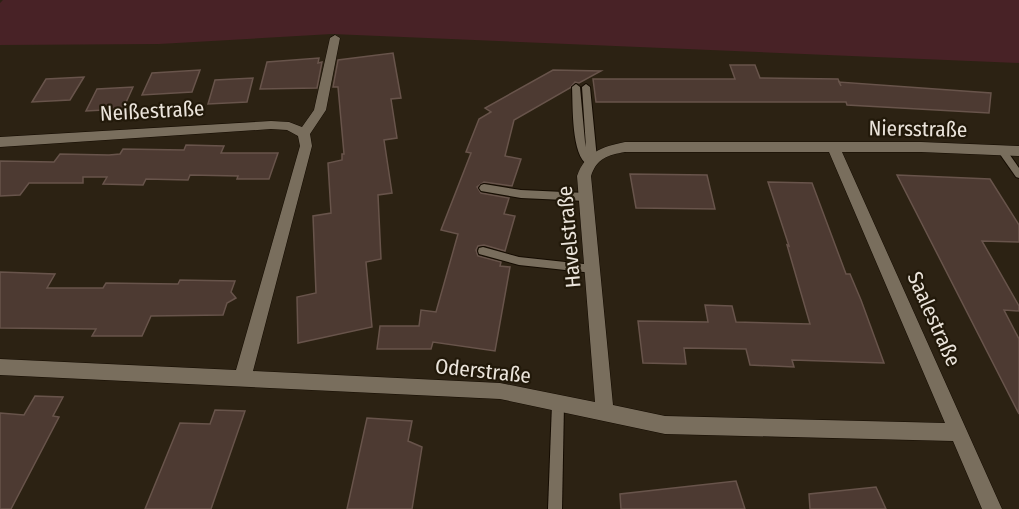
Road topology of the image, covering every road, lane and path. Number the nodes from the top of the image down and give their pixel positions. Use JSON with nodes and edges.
{"nodes":[{"id":1,"x":335,"y":38,"type":"dead end"},
{"id":2,"x":581,"y":87,"type":"dead end"},
{"id":3,"x":304,"y":134,"type":"junction"},
{"id":4,"x":0,"y":142,"type":"edge"},
{"id":5,"x":834,"y":148,"type":"junction"},
{"id":6,"x":1002,"y":150,"type":"junction"},
{"id":7,"x":1019,"y":151,"type":"edge"},
{"id":8,"x":590,"y":161,"type":"junction"},
{"id":9,"x":1019,"y":175,"type":"edge"},
{"id":10,"x":484,"y":188,"type":"dead end"},
{"id":11,"x":586,"y":197,"type":"junction"},
{"id":12,"x":483,"y":251,"type":"dead end"},
{"id":13,"x":593,"y":268,"type":"junction"},
{"id":14,"x":0,"y":367,"type":"edge"},
{"id":15,"x":242,"y":378,"type":"junction"},
{"id":16,"x":558,"y":404,"type":"junction"},
{"id":17,"x":605,"y":414,"type":"junction"},
{"id":18,"x":958,"y":432,"type":"junction"},
{"id":19,"x":555,"y":509,"type":"edge"},
{"id":20,"x":992,"y":509,"type":"edge"}],
"edges":[{"from":1,"to":3,"type":"street"},
{"from":2,"to":8,"type":"lane"},
{"from":3,"to":4,"type":"street","name":"Neißestraße"},
{"from":3,"to":15,"type":"street"},
{"from":5,"to":6,"type":"street","name":"Niersstraße"},
{"from":5,"to":8,"type":"street","name":"Havelstraße"},
{"from":5,"to":18,"type":"street","name":"Saalestraße"},
{"from":6,"to":7,"type":"street","name":"Niersstraße"},
{"from":6,"to":9,"type":"lane"},
{"from":8,"to":11,"type":"street","name":"Havelstraße"},
{"from":10,"to":11,"type":"lane"},
{"from":11,"to":13,"type":"street","name":"Havelstraße"},
{"from":12,"to":13,"type":"lane"},
{"from":13,"to":17,"type":"street","name":"Havelstraße"},
{"from":14,"to":15,"type":"street","name":"Oderstraße"},
{"from":15,"to":16,"type":"street","name":"Oderstraße"},
{"from":16,"to":17,"type":"street","name":"Oderstraße"},
{"from":16,"to":19,"type":"lane"},
{"from":17,"to":18,"type":"street","name":"Oderstraße"},
{"from":18,"to":20,"type":"street","name":"Saalestraße"}]}
